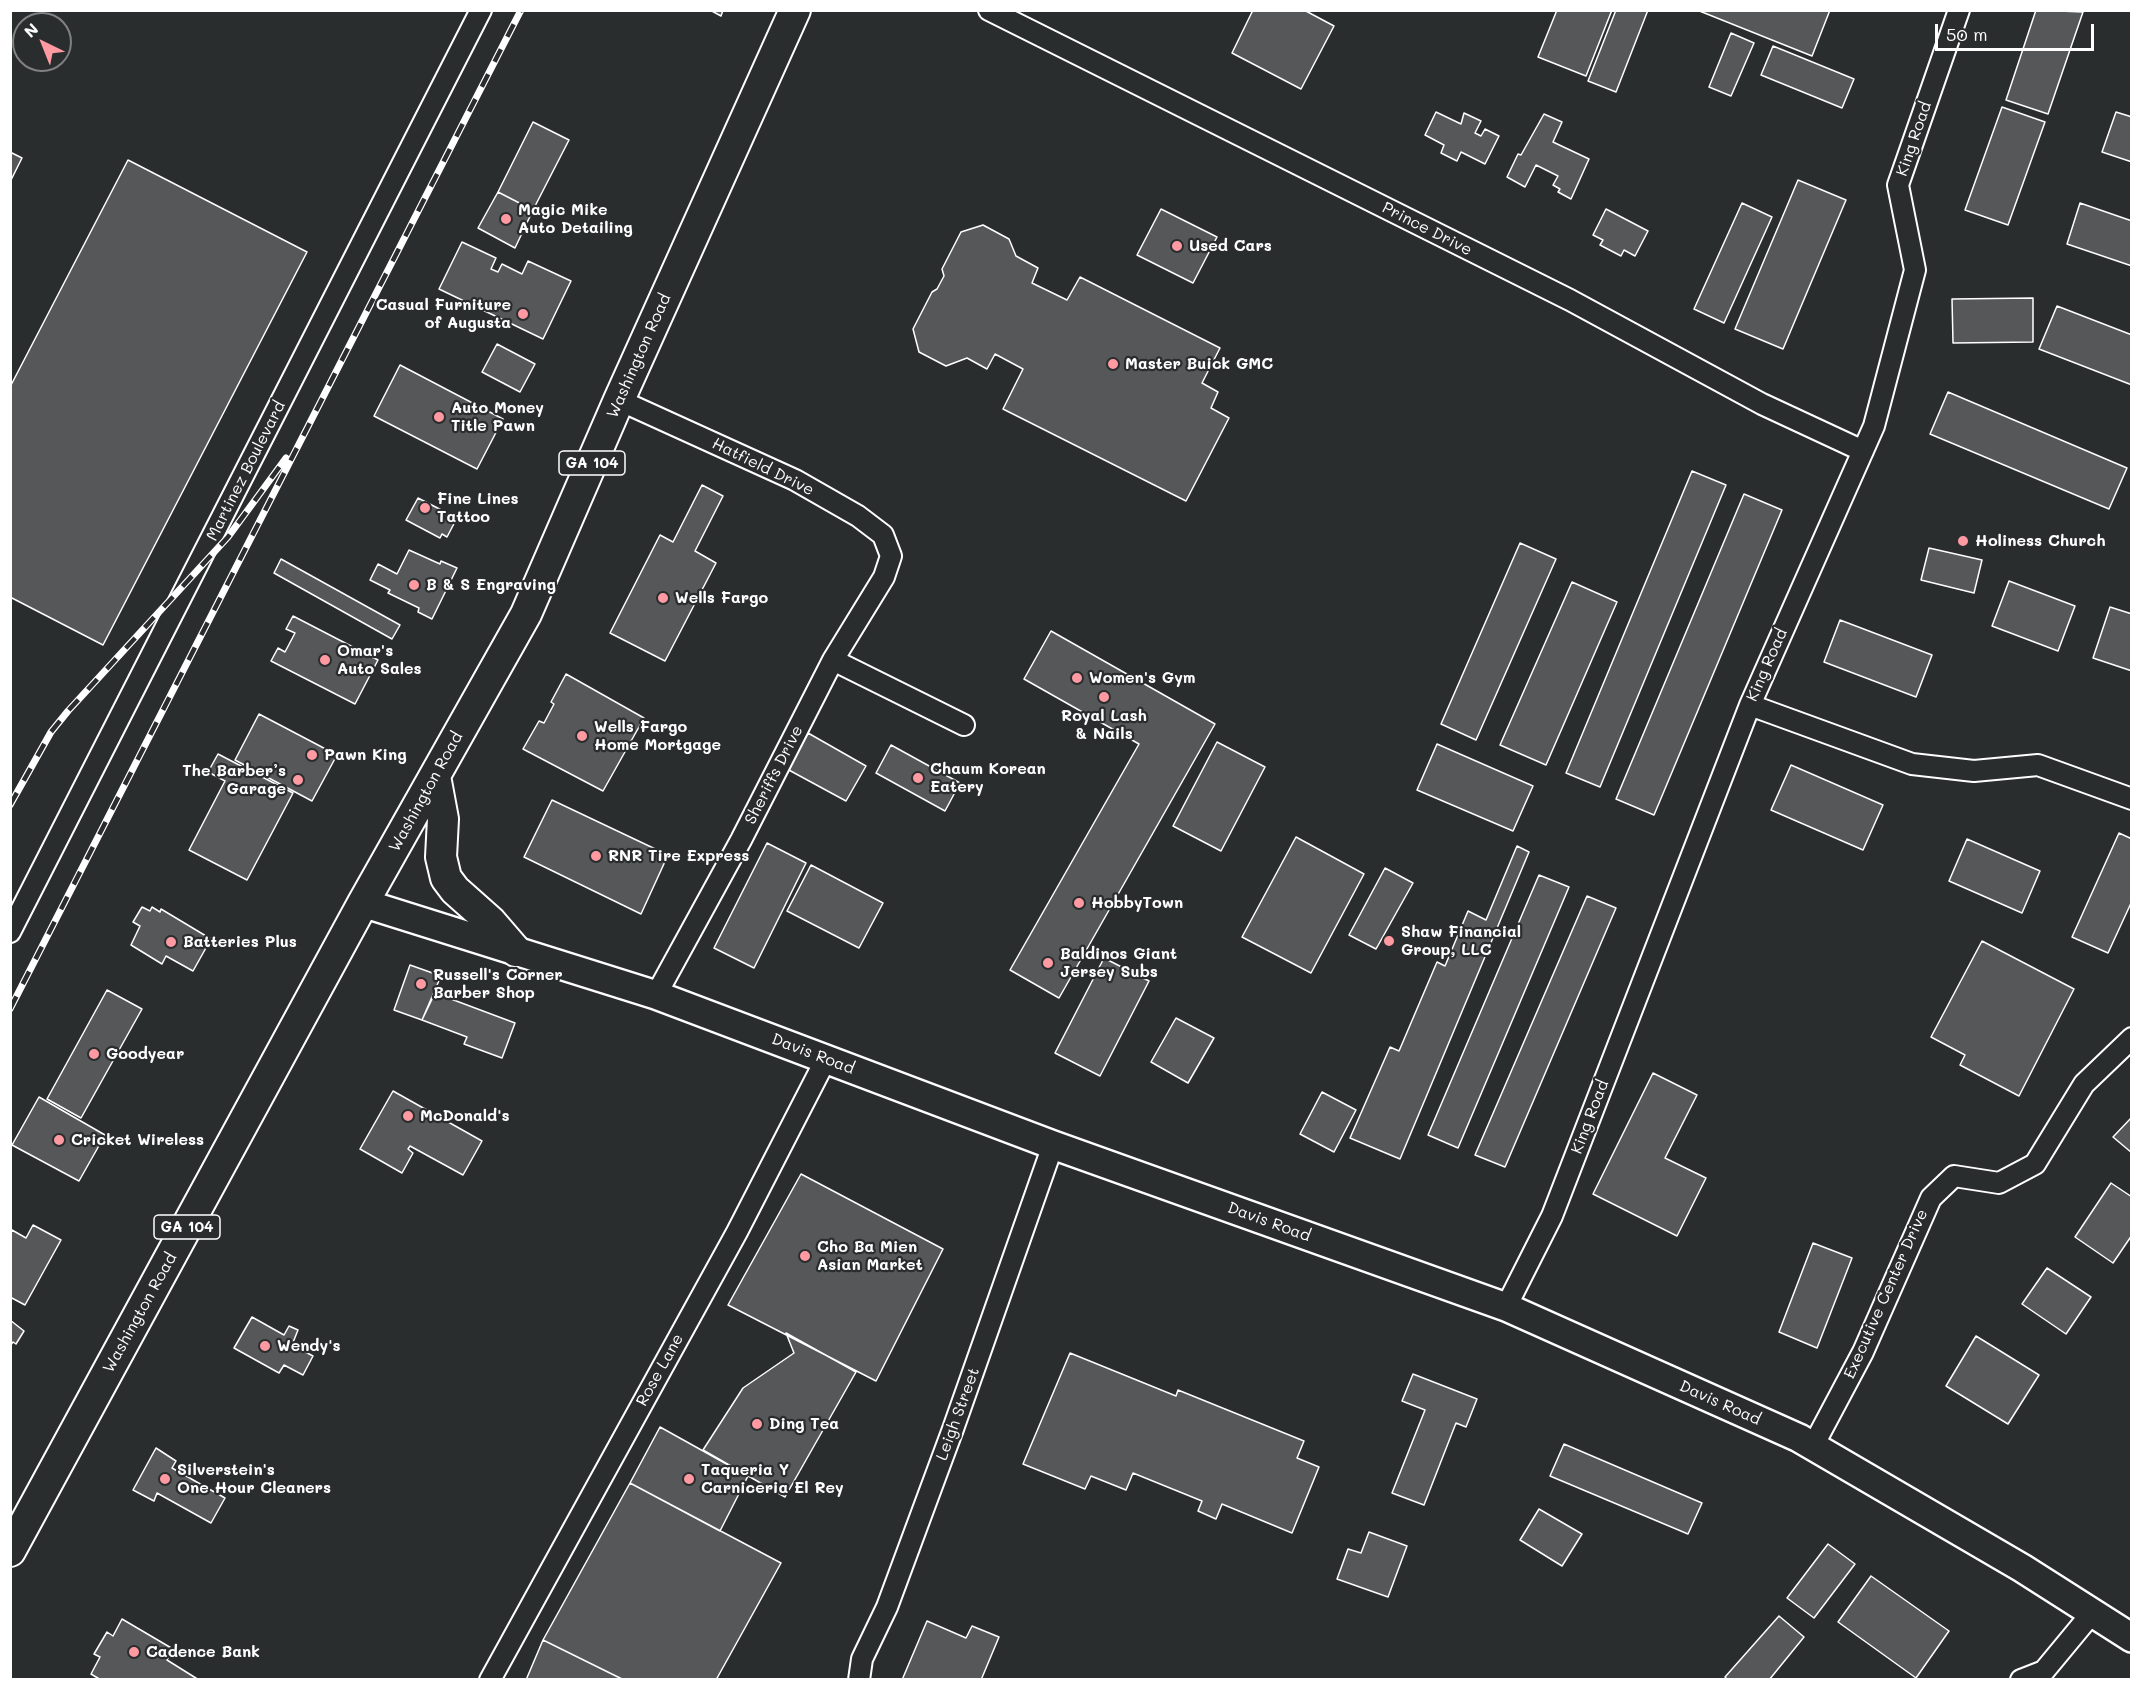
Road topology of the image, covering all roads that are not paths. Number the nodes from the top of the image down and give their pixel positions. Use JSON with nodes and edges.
{"nodes":[{"id":1,"x":481,"y":10,"type":"edge"},
{"id":2,"x":795,"y":10,"type":"edge"},
{"id":3,"x":989,"y":10,"type":"edge"},
{"id":4,"x":1959,"y":10,"type":"edge"},
{"id":5,"x":619,"y":400,"type":"junction"},
{"id":6,"x":1863,"y":451,"type":"junction"},
{"id":7,"x":891,"y":556,"type":"joint"},
{"id":8,"x":833,"y":660,"type":"junction"},
{"id":9,"x":1749,"y":705,"type":"junction"},
{"id":10,"x":964,"y":725,"type":"dead end"},
{"id":11,"x":435,"y":776,"type":"junction"},
{"id":12,"x":2132,"y":799,"type":"edge"},
{"id":13,"x":363,"y":903,"type":"junction"},
{"id":14,"x":10,"y":932,"type":"edge"},
{"id":15,"x":516,"y":951,"type":"junction"},
{"id":16,"x":656,"y":995,"type":"junction"},
{"id":17,"x":2132,"y":1038,"type":"edge"},
{"id":18,"x":826,"y":1059,"type":"junction"},
{"id":19,"x":1053,"y":1145,"type":"junction"},
{"id":20,"x":1506,"y":1307,"type":"junction"},
{"id":21,"x":1813,"y":1446,"type":"junction"},
{"id":22,"x":10,"y":1551,"type":"edge"},
{"id":23,"x":2092,"y":1613,"type":"junction"},
{"id":24,"x":2132,"y":1638,"type":"edge"},
{"id":25,"x":490,"y":1680,"type":"edge"},
{"id":26,"x":859,"y":1680,"type":"edge"},
{"id":27,"x":2021,"y":1680,"type":"edge"}],
"edges":[{"from":1,"to":14,"type":"street","name":"Martinez Boulevard"},
{"from":2,"to":5,"type":"main road","name":"Washington Road","number":"GA 104"},
{"from":3,"to":6,"type":"street","name":"Prince Drive"},
{"from":4,"to":6,"type":"street","name":"King Road"},
{"from":5,"to":7,"type":"street","name":"Hatfield Drive"},
{"from":5,"to":11,"type":"main road","name":"Washington Road","number":"GA 104"},
{"from":6,"to":9,"type":"street","name":"King Road"},
{"from":7,"to":8,"type":"street","name":"Sheriffs Drive"},
{"from":8,"to":10,"type":"street"},
{"from":8,"to":16,"type":"street","name":"Sheriffs Drive"},
{"from":9,"to":12,"type":"street"},
{"from":9,"to":20,"type":"street","name":"King Road"},
{"from":11,"to":13,"type":"main road","name":"Washington Road","number":"GA 104"},
{"from":11,"to":15,"type":"main road"},
{"from":13,"to":15,"type":"main road","name":"Davis Road"},
{"from":13,"to":22,"type":"main road","name":"Washington Road","number":"GA 104"},
{"from":15,"to":16,"type":"main road","name":"Davis Road"},
{"from":16,"to":18,"type":"main road","name":"Davis Road"},
{"from":17,"to":21,"type":"street","name":"Executive Center Drive"},
{"from":18,"to":19,"type":"main road","name":"Davis Road"},
{"from":18,"to":25,"type":"street","name":"Rose Lane"},
{"from":19,"to":20,"type":"main road","name":"Davis Road"},
{"from":19,"to":26,"type":"street","name":"Leigh Street"},
{"from":20,"to":21,"type":"main road","name":"Davis Road"},
{"from":21,"to":23,"type":"main road","name":"Davis Road"},
{"from":23,"to":24,"type":"main road","name":"Davis Road"},
{"from":23,"to":27,"type":"street"}]}
